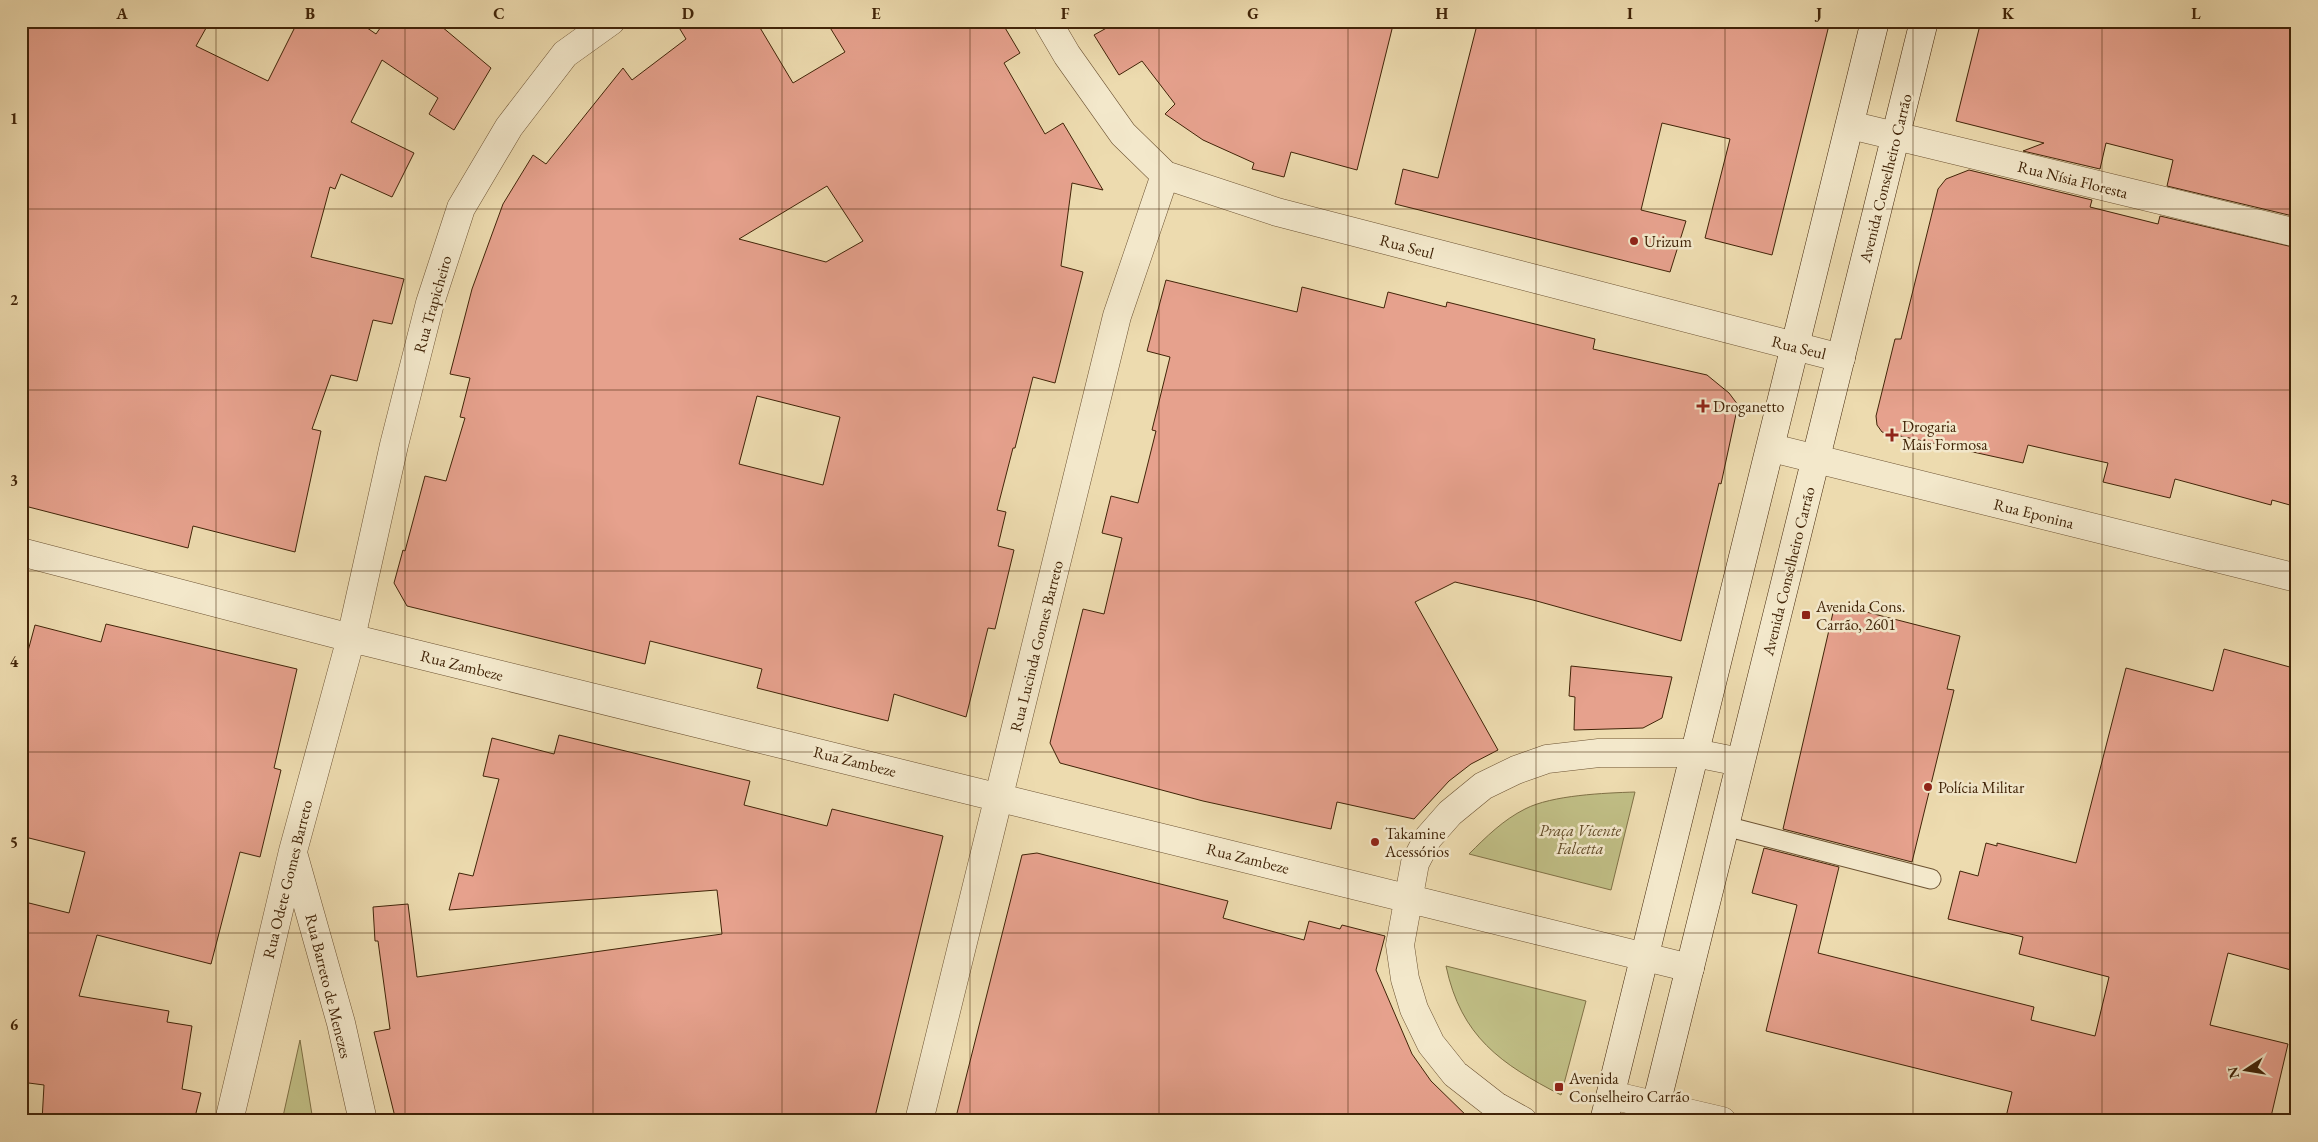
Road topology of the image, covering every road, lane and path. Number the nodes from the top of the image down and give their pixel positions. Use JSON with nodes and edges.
{"nodes":[{"id":1,"x":611,"y":21,"type":"edge"},
{"id":2,"x":1047,"y":21,"type":"edge"},
{"id":3,"x":1875,"y":21,"type":"edge"},
{"id":4,"x":1924,"y":21,"type":"edge"},
{"id":5,"x":1850,"y":125,"type":"junction"},
{"id":6,"x":1895,"y":136,"type":"junction"},
{"id":7,"x":1165,"y":176,"type":"junction"},
{"id":8,"x":2297,"y":233,"type":"edge"},
{"id":9,"x":1796,"y":347,"type":"junction"},
{"id":10,"x":1840,"y":358,"type":"junction"},
{"id":11,"x":1772,"y":448,"type":"junction"},
{"id":12,"x":1815,"y":460,"type":"junction"},
{"id":13,"x":21,"y":552,"type":"edge"},
{"id":14,"x":2297,"y":578,"type":"edge"},
{"id":15,"x":352,"y":638,"type":"junction"},
{"id":16,"x":1695,"y":753,"type":"junction"},
{"id":17,"x":1740,"y":762,"type":"junction"},
{"id":18,"x":1000,"y":796,"type":"junction"},
{"id":19,"x":1725,"y":826,"type":"junction"},
{"id":20,"x":293,"y":852,"type":"junction"},
{"id":21,"x":1931,"y":880,"type":"dead end"},
{"id":22,"x":1409,"y":897,"type":"junction"},
{"id":23,"x":1643,"y":957,"type":"junction"},
{"id":24,"x":1690,"y":968,"type":"junction"},
{"id":25,"x":1607,"y":1108,"type":"edge"},
{"id":26,"x":1654,"y":1112,"type":"edge"},
{"id":27,"x":229,"y":1121,"type":"edge"},
{"id":28,"x":362,"y":1121,"type":"edge"},
{"id":29,"x":918,"y":1121,"type":"edge"},
{"id":30,"x":1523,"y":1121,"type":"edge"},
{"id":31,"x":1722,"y":1121,"type":"edge"}],
"edges":[{"from":1,"to":15,"type":"street","name":"Rua Trapicheiro"},
{"from":2,"to":7,"type":"street","name":"Rua Seul"},
{"from":3,"to":5,"type":"street"},
{"from":4,"to":6,"type":"street","name":"Avenida Conselheiro Carrão"},
{"from":5,"to":6,"type":"street","name":"Rua Nísia Floresta"},
{"from":5,"to":9,"type":"street"},
{"from":6,"to":8,"type":"street","name":"Rua Nísia Floresta"},
{"from":6,"to":10,"type":"street","name":"Avenida Conselheiro Carrão"},
{"from":7,"to":9,"type":"street","name":"Rua Seul"},
{"from":7,"to":18,"type":"street","name":"Rua Lucinda Gomes Barreto"},
{"from":9,"to":10,"type":"street","name":"Rua Seul"},
{"from":9,"to":11,"type":"street"},
{"from":10,"to":12,"type":"street","name":"Avenida Conselheiro Carrão"},
{"from":11,"to":12,"type":"street","name":"Rua Eponina"},
{"from":11,"to":16,"type":"street"},
{"from":12,"to":14,"type":"street","name":"Rua Eponina"},
{"from":12,"to":17,"type":"street","name":"Avenida Conselheiro Carrão"},
{"from":13,"to":15,"type":"street","name":"Rua Zambeze"},
{"from":15,"to":18,"type":"street","name":"Rua Zambeze"},
{"from":15,"to":20,"type":"street","name":"Rua Odete Gomes Barreto"},
{"from":16,"to":17,"type":"street"},
{"from":16,"to":22,"type":"street"},
{"from":16,"to":23,"type":"street"},
{"from":17,"to":19,"type":"street","name":"Avenida Conselheiro Carrão"},
{"from":18,"to":22,"type":"street","name":"Rua Zambeze"},
{"from":18,"to":29,"type":"street","name":"Rua Lucinda Gomes Barreto"},
{"from":19,"to":21,"type":"lane"},
{"from":19,"to":24,"type":"street","name":"Avenida Conselheiro Carrão"},
{"from":20,"to":27,"type":"street","name":"Rua Odete Gomes Barreto"},
{"from":20,"to":28,"type":"street","name":"Rua Barreto de Menezes"},
{"from":22,"to":23,"type":"street","name":"Rua Zambeze"},
{"from":22,"to":30,"type":"street"},
{"from":23,"to":24,"type":"street","name":"Rua Zambeze"},
{"from":23,"to":25,"type":"street"},
{"from":24,"to":26,"type":"street","name":"Avenida Conselheiro Carrão"},
{"from":25,"to":26,"type":"street"},
{"from":26,"to":31,"type":"street"}]}
